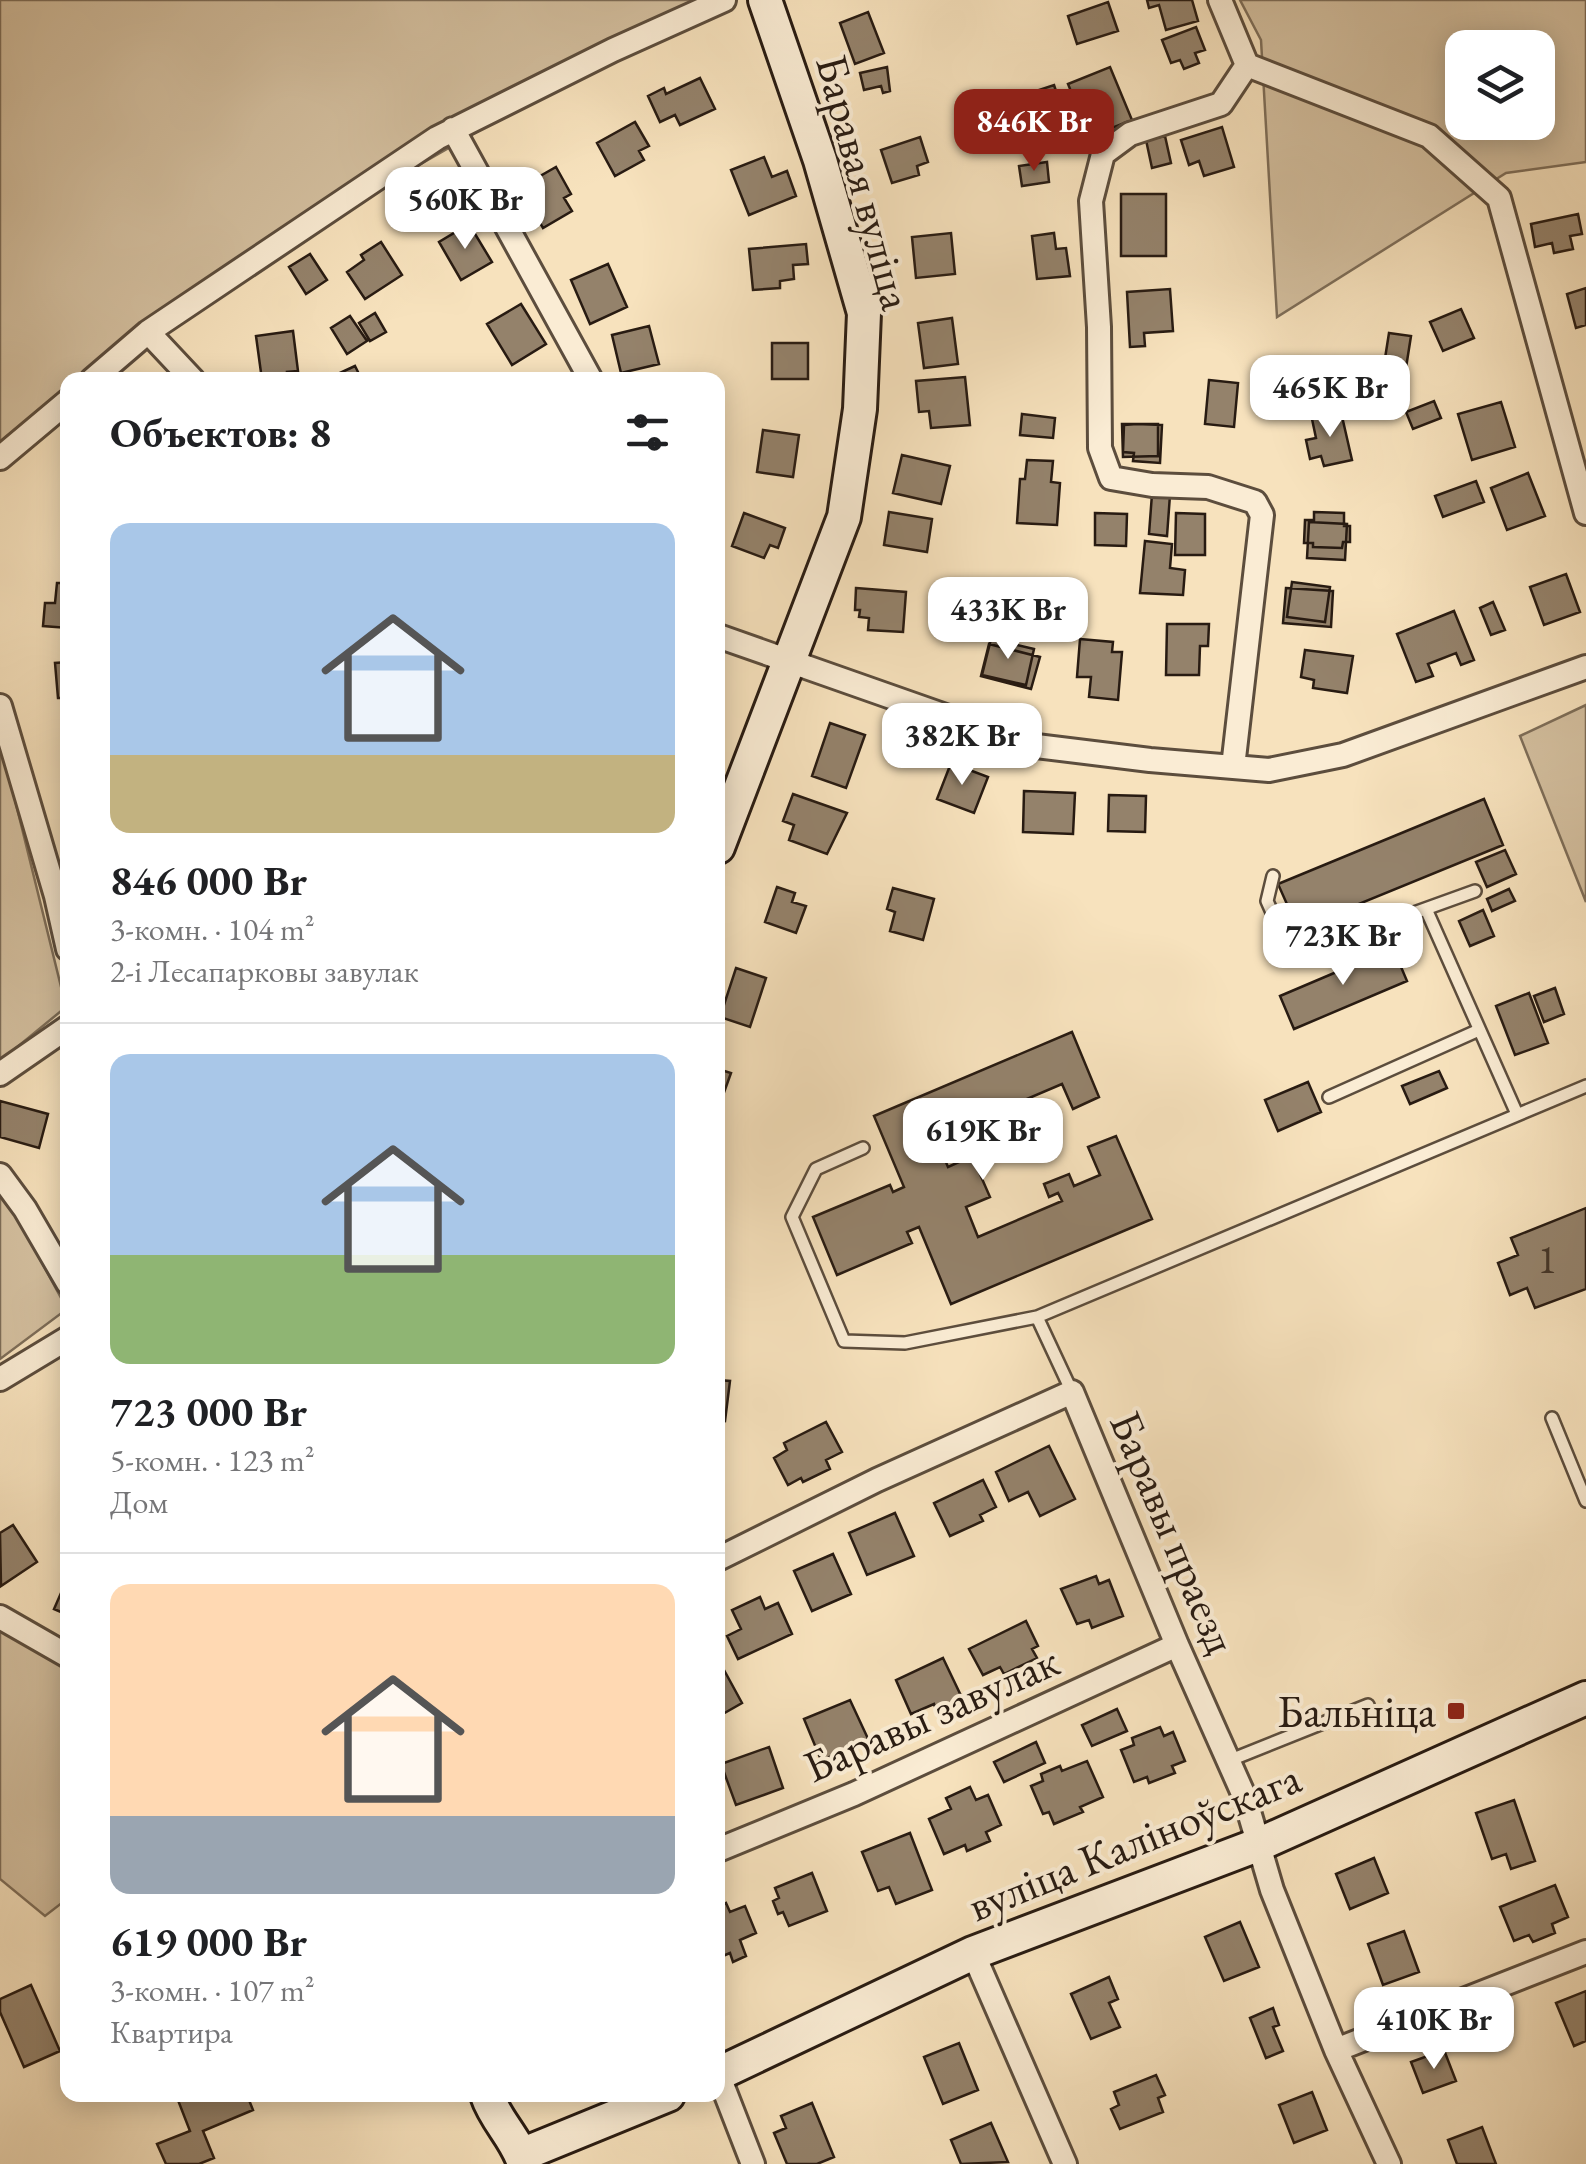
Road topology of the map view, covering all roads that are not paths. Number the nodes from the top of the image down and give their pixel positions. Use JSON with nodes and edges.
{"nodes":[{"id":1,"x":724,"y":0,"type":"edge"},
{"id":2,"x":765,"y":0,"type":"edge"},
{"id":3,"x":1220,"y":0,"type":"edge"},
{"id":4,"x":1247,"y":65,"type":"junction"},
{"id":5,"x":453,"y":129,"type":"junction"},
{"id":6,"x":148,"y":332,"type":"junction"},
{"id":7,"x":101,"y":372,"type":"edge"},
{"id":8,"x":186,"y":372,"type":"edge"},
{"id":9,"x":587,"y":372,"type":"edge"},
{"id":10,"x":60,"y":408,"type":"edge"},
{"id":11,"x":0,"y":458,"type":"edge"},
{"id":12,"x":1586,"y":513,"type":"edge"},
{"id":13,"x":725,"y":638,"type":"edge"},
{"id":14,"x":788,"y":660,"type":"junction"},
{"id":15,"x":1586,"y":667,"type":"edge"},
{"id":16,"x":0,"y":706,"type":"edge"},
{"id":17,"x":1233,"y":767,"type":"junction"},
{"id":18,"x":725,"y":828,"type":"edge"},
{"id":19,"x":1272,"y":876,"type":"dead end"},
{"id":20,"x":1476,"y":891,"type":"dead end"},
{"id":21,"x":1426,"y":910,"type":"junction"},
{"id":22,"x":60,"y":914,"type":"edge"},
{"id":23,"x":1479,"y":1030,"type":"junction"},
{"id":24,"x":60,"y":1033,"type":"edge"},
{"id":25,"x":0,"y":1074,"type":"edge"},
{"id":26,"x":1586,"y":1086,"type":"edge"},
{"id":27,"x":1329,"y":1098,"type":"dead end"},
{"id":28,"x":1516,"y":1114,"type":"junction"},
{"id":29,"x":863,"y":1148,"type":"dead end"},
{"id":30,"x":0,"y":1175,"type":"edge"},
{"id":31,"x":60,"y":1269,"type":"edge"},
{"id":32,"x":1037,"y":1317,"type":"junction"},
{"id":33,"x":60,"y":1343,"type":"edge"},
{"id":34,"x":0,"y":1379,"type":"edge"},
{"id":35,"x":1072,"y":1392,"type":"junction"},
{"id":36,"x":1552,"y":1418,"type":"dead end"},
{"id":37,"x":1586,"y":1501,"type":"edge"},
{"id":38,"x":725,"y":1556,"type":"edge"},
{"id":39,"x":0,"y":1617,"type":"edge"},
{"id":40,"x":1176,"y":1645,"type":"junction"},
{"id":41,"x":60,"y":1651,"type":"edge"},
{"id":42,"x":1586,"y":1698,"type":"edge"},
{"id":43,"x":1368,"y":1706,"type":"dead end"},
{"id":44,"x":1228,"y":1761,"type":"junction"},
{"id":45,"x":1260,"y":1844,"type":"junction"},
{"id":46,"x":725,"y":1847,"type":"edge"},
{"id":47,"x":1586,"y":1952,"type":"edge"},
{"id":48,"x":973,"y":1953,"type":"junction"},
{"id":49,"x":1336,"y":2050,"type":"junction"},
{"id":50,"x":725,"y":2071,"type":"edge"},
{"id":51,"x":725,"y":2092,"type":"edge"},
{"id":52,"x":489,"y":2102,"type":"edge"},
{"id":53,"x":652,"y":2102,"type":"edge"},
{"id":54,"x":523,"y":2159,"type":"edge"},
{"id":55,"x":753,"y":2164,"type":"edge"},
{"id":56,"x":1065,"y":2164,"type":"edge"},
{"id":57,"x":1389,"y":2164,"type":"edge"}],
"edges":[{"from":1,"to":5,"type":"street"},
{"from":2,"to":14,"type":"street","name":"Баравая вуліца"},
{"from":3,"to":4,"type":"street"},
{"from":4,"to":12,"type":"street"},
{"from":4,"to":17,"type":"street"},
{"from":5,"to":6,"type":"street"},
{"from":5,"to":9,"type":"street"},
{"from":6,"to":7,"type":"street"},
{"from":6,"to":8,"type":"street"},
{"from":10,"to":11,"type":"street"},
{"from":13,"to":14,"type":"street"},
{"from":14,"to":17,"type":"street"},
{"from":14,"to":18,"type":"street","name":"Баравая вуліца"},
{"from":15,"to":17,"type":"street"},
{"from":16,"to":22,"type":"street"},
{"from":19,"to":21,"type":"lane"},
{"from":20,"to":21,"type":"lane"},
{"from":21,"to":23,"type":"lane"},
{"from":23,"to":27,"type":"lane"},
{"from":23,"to":28,"type":"lane"},
{"from":24,"to":25,"type":"street"},
{"from":26,"to":28,"type":"lane"},
{"from":28,"to":32,"type":"lane"},
{"from":29,"to":32,"type":"lane"},
{"from":30,"to":31,"type":"street"},
{"from":32,"to":35,"type":"lane"},
{"from":33,"to":34,"type":"street"},
{"from":35,"to":38,"type":"street","name":"Баравы праезд"},
{"from":35,"to":40,"type":"street","name":"Баравы праезд"},
{"from":36,"to":37,"type":"lane"},
{"from":39,"to":41,"type":"street"},
{"from":40,"to":44,"type":"street","name":"Баравы праезд"},
{"from":40,"to":46,"type":"street","name":"Баравы завулак"},
{"from":42,"to":45,"type":"street","name":"вуліца Каліноўскага"},
{"from":43,"to":44,"type":"lane"},
{"from":44,"to":45,"type":"street","name":"Баравы праезд"},
{"from":45,"to":48,"type":"street","name":"вуліца Каліноўскага"},
{"from":45,"to":49,"type":"street","name":"Баравы праезд"},
{"from":47,"to":49,"type":"street"},
{"from":48,"to":50,"type":"street","name":"вуліца Каліноўскага"},
{"from":48,"to":56,"type":"street"},
{"from":49,"to":57,"type":"street","name":"Баравы праезд"},
{"from":51,"to":55,"type":"street"},
{"from":52,"to":54,"type":"street"},
{"from":53,"to":54,"type":"street"}]}
